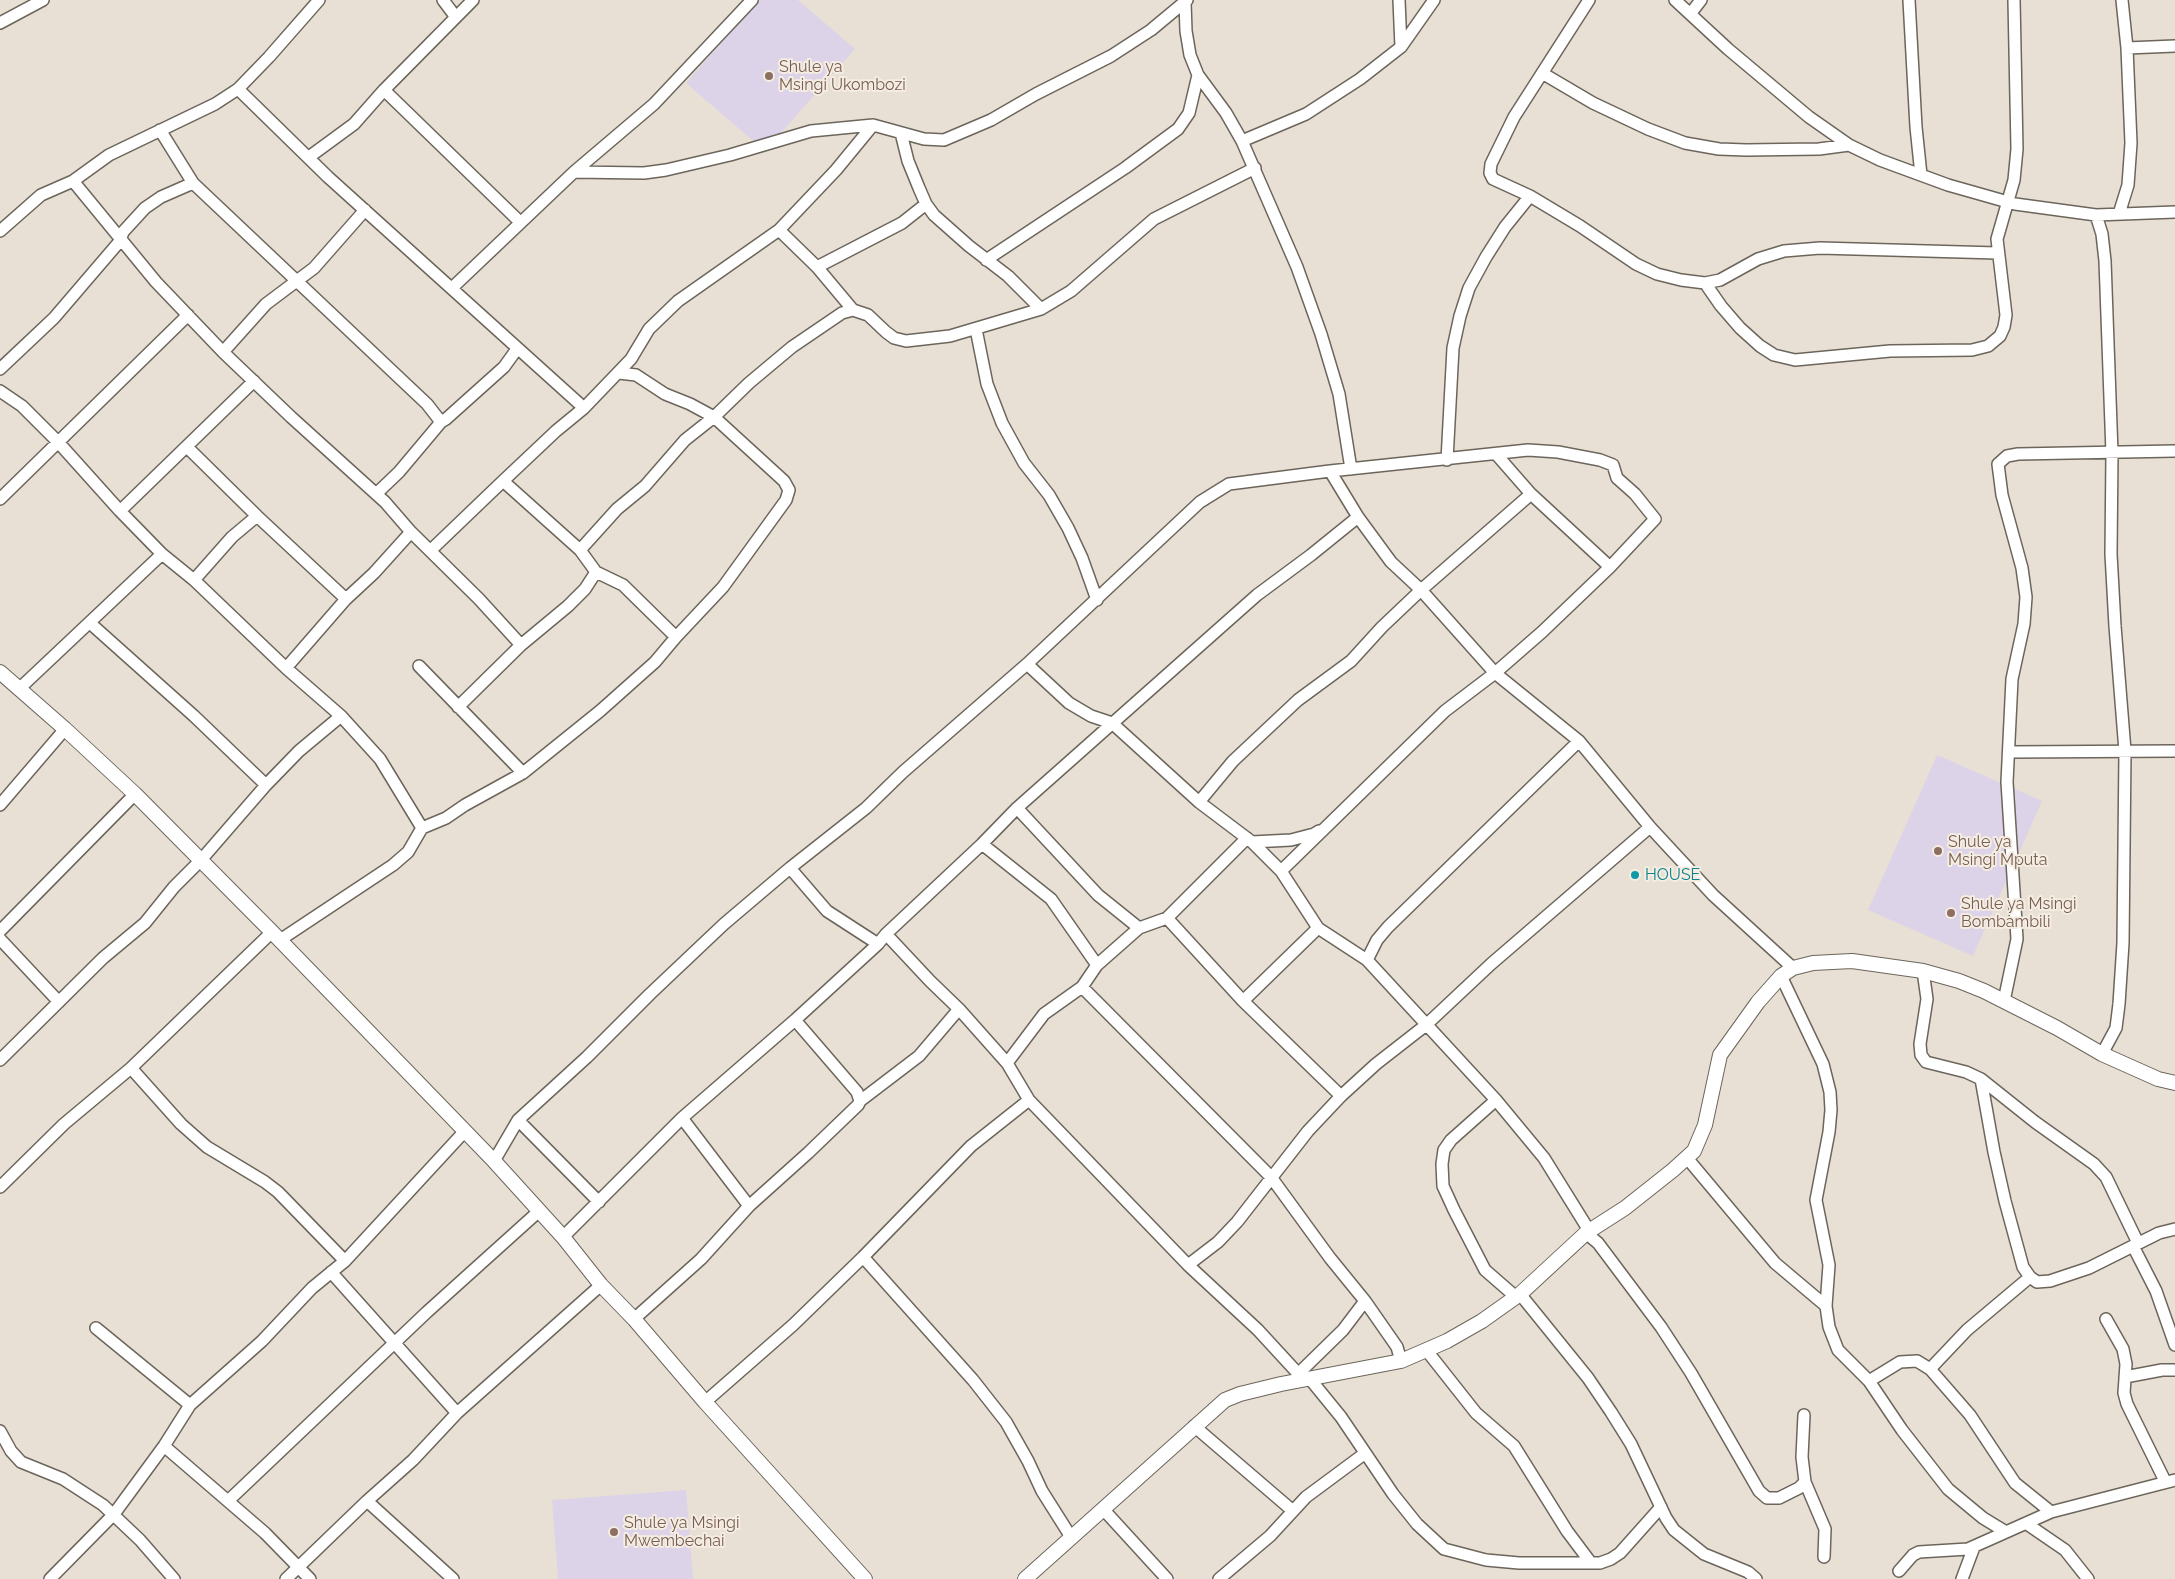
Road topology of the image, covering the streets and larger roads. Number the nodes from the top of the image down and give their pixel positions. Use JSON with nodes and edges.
{"nodes":[{"id":1,"x":43,"y":0,"type":"edge"},
{"id":2,"x":319,"y":0,"type":"edge"},
{"id":3,"x":443,"y":0,"type":"edge"},
{"id":4,"x":473,"y":0,"type":"edge"},
{"id":5,"x":752,"y":0,"type":"edge"},
{"id":6,"x":1399,"y":0,"type":"edge"},
{"id":7,"x":1434,"y":0,"type":"edge"},
{"id":8,"x":1589,"y":0,"type":"edge"},
{"id":9,"x":1674,"y":0,"type":"edge"},
{"id":10,"x":1701,"y":0,"type":"edge"},
{"id":11,"x":1909,"y":0,"type":"edge"},
{"id":12,"x":2014,"y":0,"type":"edge"},
{"id":13,"x":2122,"y":0,"type":"edge"},
{"id":14,"x":1186,"y":1,"type":"edge"},
{"id":15,"x":1691,"y":14,"type":"junction"},
{"id":16,"x":455,"y":16,"type":"junction"},
{"id":17,"x":0,"y":22,"type":"edge"},
{"id":18,"x":2175,"y":46,"type":"edge"},
{"id":19,"x":1400,"y":47,"type":"junction"},
{"id":20,"x":2127,"y":48,"type":"junction"},
{"id":21,"x":1542,"y":73,"type":"junction"},
{"id":22,"x":1198,"y":75,"type":"junction"},
{"id":23,"x":238,"y":88,"type":"junction"},
{"id":24,"x":384,"y":90,"type":"junction"},
{"id":25,"x":873,"y":125,"type":"junction"},
{"id":26,"x":160,"y":130,"type":"junction"},
{"id":27,"x":901,"y":133,"type":"junction"},
{"id":28,"x":1242,"y":141,"type":"junction"},
{"id":29,"x":1849,"y":145,"type":"junction"},
{"id":30,"x":309,"y":157,"type":"junction"},
{"id":31,"x":1255,"y":168,"type":"junction"},
{"id":32,"x":574,"y":172,"type":"junction"},
{"id":33,"x":1922,"y":175,"type":"junction"},
{"id":34,"x":73,"y":181,"type":"junction"},
{"id":35,"x":193,"y":183,"type":"junction"},
{"id":36,"x":1530,"y":196,"type":"junction"},
{"id":37,"x":2006,"y":202,"type":"junction"},
{"id":38,"x":926,"y":204,"type":"junction"},
{"id":39,"x":365,"y":210,"type":"junction"},
{"id":40,"x":2175,"y":212,"type":"edge"},
{"id":41,"x":2118,"y":214,"type":"junction"},
{"id":42,"x":2096,"y":215,"type":"junction"},
{"id":43,"x":520,"y":222,"type":"junction"},
{"id":44,"x":779,"y":230,"type":"junction"},
{"id":45,"x":0,"y":231,"type":"edge"},
{"id":46,"x":120,"y":241,"type":"junction"},
{"id":47,"x":1997,"y":253,"type":"junction"},
{"id":48,"x":986,"y":260,"type":"junction"},
{"id":49,"x":817,"y":267,"type":"junction"},
{"id":50,"x":297,"y":280,"type":"junction"},
{"id":51,"x":1705,"y":283,"type":"junction"},
{"id":52,"x":453,"y":287,"type":"junction"},
{"id":53,"x":1041,"y":309,"type":"junction"},
{"id":54,"x":853,"y":310,"type":"junction"},
{"id":55,"x":188,"y":315,"type":"junction"},
{"id":56,"x":976,"y":329,"type":"junction"},
{"id":57,"x":517,"y":349,"type":"junction"},
{"id":58,"x":223,"y":352,"type":"junction"},
{"id":59,"x":0,"y":370,"type":"edge"},
{"id":60,"x":619,"y":373,"type":"junction"},
{"id":61,"x":254,"y":381,"type":"junction"},
{"id":62,"x":0,"y":391,"type":"edge"},
{"id":63,"x":584,"y":408,"type":"junction"},
{"id":64,"x":714,"y":417,"type":"junction"},
{"id":65,"x":441,"y":422,"type":"junction"},
{"id":66,"x":58,"y":442,"type":"junction"},
{"id":67,"x":187,"y":447,"type":"junction"},
{"id":68,"x":2175,"y":451,"type":"edge"},
{"id":69,"x":1496,"y":454,"type":"junction"},
{"id":70,"x":2112,"y":454,"type":"junction"},
{"id":71,"x":1447,"y":460,"type":"junction"},
{"id":72,"x":1351,"y":469,"type":"junction"},
{"id":73,"x":1330,"y":471,"type":"junction"},
{"id":74,"x":503,"y":481,"type":"junction"},
{"id":75,"x":376,"y":494,"type":"junction"},
{"id":76,"x":1531,"y":494,"type":"junction"},
{"id":77,"x":0,"y":499,"type":"edge"},
{"id":78,"x":120,"y":511,"type":"junction"},
{"id":79,"x":257,"y":516,"type":"junction"},
{"id":80,"x":1358,"y":517,"type":"junction"},
{"id":81,"x":411,"y":532,"type":"junction"},
{"id":82,"x":432,"y":550,"type":"junction"},
{"id":83,"x":580,"y":550,"type":"junction"},
{"id":84,"x":162,"y":554,"type":"junction"},
{"id":85,"x":1610,"y":567,"type":"junction"},
{"id":86,"x":596,"y":572,"type":"junction"},
{"id":87,"x":194,"y":580,"type":"junction"},
{"id":88,"x":1422,"y":590,"type":"junction"},
{"id":89,"x":346,"y":598,"type":"junction"},
{"id":90,"x":1097,"y":600,"type":"junction"},
{"id":91,"x":90,"y":623,"type":"junction"},
{"id":92,"x":676,"y":637,"type":"junction"},
{"id":93,"x":520,"y":645,"type":"junction"},
{"id":94,"x":1027,"y":664,"type":"junction"},
{"id":95,"x":419,"y":666,"type":"dead end"},
{"id":96,"x":286,"y":668,"type":"junction"},
{"id":97,"x":0,"y":672,"type":"edge"},
{"id":98,"x":1495,"y":673,"type":"junction"},
{"id":99,"x":20,"y":688,"type":"junction"},
{"id":100,"x":458,"y":708,"type":"junction"},
{"id":101,"x":341,"y":716,"type":"junction"},
{"id":102,"x":1112,"y":723,"type":"junction"},
{"id":103,"x":66,"y":729,"type":"junction"},
{"id":104,"x":1579,"y":741,"type":"junction"},
{"id":105,"x":2125,"y":751,"type":"junction"},
{"id":106,"x":2175,"y":751,"type":"edge"},
{"id":107,"x":2009,"y":752,"type":"junction"},
{"id":108,"x":523,"y":773,"type":"junction"},
{"id":109,"x":266,"y":785,"type":"junction"},
{"id":110,"x":135,"y":794,"type":"junction"},
{"id":111,"x":1199,"y":802,"type":"junction"},
{"id":112,"x":0,"y":805,"type":"edge"},
{"id":113,"x":1017,"y":808,"type":"junction"},
{"id":114,"x":1330,"y":822,"type":"junction"},
{"id":115,"x":1650,"y":827,"type":"junction"},
{"id":116,"x":422,"y":828,"type":"junction"},
{"id":117,"x":1250,"y":840,"type":"junction"},
{"id":118,"x":982,"y":844,"type":"junction"},
{"id":119,"x":201,"y":860,"type":"junction"},
{"id":120,"x":790,"y":868,"type":"junction"},
{"id":121,"x":1281,"y":871,"type":"junction"},
{"id":122,"x":1167,"y":918,"type":"junction"},
{"id":123,"x":1139,"y":928,"type":"junction"},
{"id":124,"x":1318,"y":928,"type":"junction"},
{"id":125,"x":0,"y":931,"type":"edge"},
{"id":126,"x":886,"y":934,"type":"junction"},
{"id":127,"x":276,"y":936,"type":"junction"},
{"id":128,"x":0,"y":939,"type":"edge"},
{"id":129,"x":878,"y":944,"type":"junction"},
{"id":130,"x":1367,"y":960,"type":"junction"},
{"id":131,"x":1097,"y":965,"type":"junction"},
{"id":132,"x":1792,"y":968,"type":"junction"},
{"id":133,"x":1923,"y":971,"type":"junction"},
{"id":134,"x":1781,"y":976,"type":"junction"},
{"id":135,"x":1082,"y":987,"type":"junction"},
{"id":136,"x":2004,"y":1001,"type":"junction"},
{"id":137,"x":59,"y":1002,"type":"junction"},
{"id":138,"x":1243,"y":1002,"type":"junction"},
{"id":139,"x":959,"y":1009,"type":"junction"},
{"id":140,"x":795,"y":1020,"type":"junction"},
{"id":141,"x":1426,"y":1025,"type":"junction"},
{"id":142,"x":2102,"y":1054,"type":"junction"},
{"id":143,"x":1,"y":1058,"type":"edge"},
{"id":144,"x":1007,"y":1063,"type":"junction"},
{"id":145,"x":131,"y":1068,"type":"junction"},
{"id":146,"x":1980,"y":1079,"type":"junction"},
{"id":147,"x":2175,"y":1083,"type":"edge"},
{"id":148,"x":1341,"y":1096,"type":"junction"},
{"id":149,"x":1029,"y":1100,"type":"junction"},
{"id":150,"x":1496,"y":1100,"type":"junction"},
{"id":151,"x":860,"y":1101,"type":"junction"},
{"id":152,"x":682,"y":1118,"type":"junction"},
{"id":153,"x":518,"y":1120,"type":"junction"},
{"id":154,"x":464,"y":1132,"type":"junction"},
{"id":155,"x":1687,"y":1158,"type":"junction"},
{"id":156,"x":494,"y":1161,"type":"junction"},
{"id":157,"x":1271,"y":1176,"type":"junction"},
{"id":158,"x":0,"y":1187,"type":"edge"},
{"id":159,"x":599,"y":1202,"type":"junction"},
{"id":160,"x":749,"y":1206,"type":"junction"},
{"id":161,"x":538,"y":1212,"type":"junction"},
{"id":162,"x":2175,"y":1229,"type":"edge"},
{"id":163,"x":1588,"y":1233,"type":"junction"},
{"id":164,"x":562,"y":1237,"type":"junction"},
{"id":165,"x":2136,"y":1245,"type":"junction"},
{"id":166,"x":863,"y":1257,"type":"junction"},
{"id":167,"x":345,"y":1260,"type":"junction"},
{"id":168,"x":1188,"y":1265,"type":"junction"},
{"id":169,"x":331,"y":1272,"type":"junction"},
{"id":170,"x":2030,"y":1277,"type":"junction"},
{"id":171,"x":601,"y":1285,"type":"junction"},
{"id":172,"x":1518,"y":1295,"type":"junction"},
{"id":173,"x":1365,"y":1301,"type":"junction"},
{"id":174,"x":1826,"y":1306,"type":"junction"},
{"id":175,"x":634,"y":1319,"type":"junction"},
{"id":176,"x":2106,"y":1319,"type":"dead end"},
{"id":177,"x":96,"y":1328,"type":"dead end"},
{"id":178,"x":395,"y":1342,"type":"junction"},
{"id":179,"x":2175,"y":1346,"type":"edge"},
{"id":180,"x":1427,"y":1351,"type":"junction"},
{"id":181,"x":1401,"y":1361,"type":"junction"},
{"id":182,"x":1930,"y":1369,"type":"junction"},
{"id":183,"x":2175,"y":1370,"type":"edge"},
{"id":184,"x":1304,"y":1377,"type":"junction"},
{"id":185,"x":2126,"y":1377,"type":"junction"},
{"id":186,"x":1869,"y":1381,"type":"junction"},
{"id":187,"x":705,"y":1402,"type":"junction"},
{"id":188,"x":190,"y":1405,"type":"junction"},
{"id":189,"x":457,"y":1413,"type":"junction"},
{"id":190,"x":1804,"y":1414,"type":"dead end"},
{"id":191,"x":1194,"y":1426,"type":"junction"},
{"id":192,"x":0,"y":1430,"type":"edge"},
{"id":193,"x":164,"y":1446,"type":"junction"},
{"id":194,"x":1364,"y":1454,"type":"junction"},
{"id":195,"x":2170,"y":1481,"type":"edge"},
{"id":196,"x":1805,"y":1482,"type":"junction"},
{"id":197,"x":229,"y":1500,"type":"junction"},
{"id":198,"x":367,"y":1501,"type":"junction"},
{"id":199,"x":1661,"y":1507,"type":"junction"},
{"id":200,"x":1103,"y":1509,"type":"junction"},
{"id":201,"x":1293,"y":1511,"type":"junction"},
{"id":202,"x":2050,"y":1512,"type":"junction"},
{"id":203,"x":114,"y":1514,"type":"junction"},
{"id":204,"x":2027,"y":1524,"type":"junction"},
{"id":205,"x":2006,"y":1532,"type":"junction"},
{"id":206,"x":1071,"y":1537,"type":"junction"},
{"id":207,"x":1974,"y":1548,"type":"junction"},
{"id":208,"x":1824,"y":1557,"type":"dead end"},
{"id":209,"x":1591,"y":1563,"type":"junction"},
{"id":210,"x":298,"y":1567,"type":"junction"},
{"id":211,"x":1899,"y":1572,"type":"dead end"},
{"id":212,"x":1754,"y":1578,"type":"edge"},
{"id":213,"x":50,"y":1579,"type":"edge"},
{"id":214,"x":174,"y":1579,"type":"edge"},
{"id":215,"x":286,"y":1579,"type":"edge"},
{"id":216,"x":310,"y":1579,"type":"edge"},
{"id":217,"x":452,"y":1579,"type":"edge"},
{"id":218,"x":865,"y":1579,"type":"edge"},
{"id":219,"x":1025,"y":1579,"type":"edge"},
{"id":220,"x":1167,"y":1579,"type":"edge"},
{"id":221,"x":1219,"y":1579,"type":"edge"},
{"id":222,"x":1962,"y":1579,"type":"edge"},
{"id":223,"x":2088,"y":1579,"type":"edge"}],
"edges":[{"from":1,"to":17,"type":"street"},
{"from":2,"to":23,"type":"street"},
{"from":3,"to":16,"type":"street"},
{"from":4,"to":16,"type":"street"},
{"from":5,"to":32,"type":"street"},
{"from":6,"to":19,"type":"street"},
{"from":7,"to":19,"type":"street"},
{"from":8,"to":21,"type":"street"},
{"from":9,"to":15,"type":"street"},
{"from":10,"to":15,"type":"street"},
{"from":11,"to":33,"type":"street"},
{"from":12,"to":37,"type":"street"},
{"from":13,"to":20,"type":"street"},
{"from":14,"to":22,"type":"street"},
{"from":14,"to":27,"type":"street"},
{"from":15,"to":29,"type":"street"},
{"from":16,"to":24,"type":"street"},
{"from":18,"to":20,"type":"street"},
{"from":19,"to":28,"type":"street"},
{"from":20,"to":41,"type":"street"},
{"from":21,"to":29,"type":"street"},
{"from":21,"to":36,"type":"street"},
{"from":22,"to":28,"type":"street"},
{"from":22,"to":48,"type":"street"},
{"from":23,"to":26,"type":"street"},
{"from":23,"to":30,"type":"street"},
{"from":24,"to":30,"type":"street"},
{"from":24,"to":43,"type":"street"},
{"from":25,"to":27,"type":"street"},
{"from":25,"to":32,"type":"street"},
{"from":25,"to":44,"type":"street"},
{"from":26,"to":34,"type":"street"},
{"from":26,"to":35,"type":"street"},
{"from":27,"to":38,"type":"street"},
{"from":28,"to":31,"type":"street"},
{"from":29,"to":33,"type":"street"},
{"from":30,"to":39,"type":"street"},
{"from":31,"to":53,"type":"street"},
{"from":31,"to":72,"type":"street"},
{"from":32,"to":43,"type":"street"},
{"from":33,"to":37,"type":"street"},
{"from":34,"to":45,"type":"street"},
{"from":34,"to":46,"type":"street"},
{"from":35,"to":46,"type":"street"},
{"from":35,"to":50,"type":"street"},
{"from":36,"to":51,"type":"street"},
{"from":36,"to":71,"type":"street"},
{"from":37,"to":42,"type":"street"},
{"from":37,"to":47,"type":"street"},
{"from":38,"to":48,"type":"street"},
{"from":38,"to":49,"type":"street"},
{"from":39,"to":50,"type":"street"},
{"from":39,"to":52,"type":"street"},
{"from":40,"to":41,"type":"street"},
{"from":41,"to":42,"type":"street"},
{"from":42,"to":70,"type":"street"},
{"from":43,"to":52,"type":"street"},
{"from":44,"to":49,"type":"street"},
{"from":44,"to":60,"type":"street"},
{"from":46,"to":55,"type":"street"},
{"from":46,"to":59,"type":"street"},
{"from":47,"to":51,"type":"street"},
{"from":47,"to":51,"type":"street"},
{"from":48,"to":53,"type":"street"},
{"from":49,"to":54,"type":"street"},
{"from":50,"to":58,"type":"street"},
{"from":50,"to":65,"type":"street"},
{"from":52,"to":57,"type":"street"},
{"from":53,"to":56,"type":"street"},
{"from":54,"to":56,"type":"street"},
{"from":54,"to":64,"type":"street"},
{"from":55,"to":58,"type":"street"},
{"from":55,"to":66,"type":"street"},
{"from":56,"to":90,"type":"street"},
{"from":57,"to":63,"type":"street"},
{"from":57,"to":65,"type":"street"},
{"from":58,"to":61,"type":"street"},
{"from":60,"to":63,"type":"street"},
{"from":60,"to":64,"type":"street"},
{"from":61,"to":67,"type":"street"},
{"from":61,"to":75,"type":"street"},
{"from":62,"to":66,"type":"street"},
{"from":63,"to":74,"type":"street"},
{"from":64,"to":83,"type":"street"},
{"from":64,"to":92,"type":"street"},
{"from":65,"to":75,"type":"street"},
{"from":66,"to":77,"type":"street"},
{"from":66,"to":78,"type":"street"},
{"from":67,"to":78,"type":"street"},
{"from":67,"to":79,"type":"street"},
{"from":68,"to":70,"type":"street"},
{"from":69,"to":71,"type":"street"},
{"from":69,"to":76,"type":"street"},
{"from":69,"to":85,"type":"street"},
{"from":70,"to":105,"type":"street"},
{"from":70,"to":107,"type":"street"},
{"from":71,"to":72,"type":"street"},
{"from":72,"to":73,"type":"street"},
{"from":73,"to":80,"type":"street"},
{"from":73,"to":90,"type":"street"},
{"from":74,"to":82,"type":"street"},
{"from":74,"to":83,"type":"street"},
{"from":75,"to":81,"type":"street"},
{"from":76,"to":85,"type":"street"},
{"from":76,"to":88,"type":"street"},
{"from":78,"to":84,"type":"street"},
{"from":79,"to":87,"type":"street"},
{"from":79,"to":89,"type":"street"},
{"from":80,"to":88,"type":"street"},
{"from":80,"to":102,"type":"street"},
{"from":81,"to":82,"type":"street"},
{"from":81,"to":89,"type":"street"},
{"from":82,"to":93,"type":"street"},
{"from":83,"to":86,"type":"street"},
{"from":84,"to":87,"type":"street"},
{"from":84,"to":91,"type":"street"},
{"from":85,"to":98,"type":"street"},
{"from":86,"to":92,"type":"street"},
{"from":86,"to":93,"type":"street"},
{"from":87,"to":96,"type":"street"},
{"from":88,"to":98,"type":"street"},
{"from":88,"to":111,"type":"street"},
{"from":89,"to":96,"type":"street"},
{"from":90,"to":94,"type":"street"},
{"from":91,"to":99,"type":"street"},
{"from":91,"to":109,"type":"street"},
{"from":92,"to":108,"type":"street"},
{"from":93,"to":100,"type":"street"},
{"from":94,"to":102,"type":"street"},
{"from":94,"to":120,"type":"street"},
{"from":95,"to":100,"type":"street"},
{"from":96,"to":101,"type":"street"},
{"from":97,"to":99,"type":"street"},
{"from":98,"to":104,"type":"street"},
{"from":98,"to":114,"type":"street"},
{"from":99,"to":103,"type":"street"},
{"from":100,"to":108,"type":"street"},
{"from":101,"to":109,"type":"street"},
{"from":101,"to":116,"type":"street"},
{"from":102,"to":111,"type":"street"},
{"from":102,"to":113,"type":"street"},
{"from":103,"to":110,"type":"street"},
{"from":103,"to":112,"type":"street"},
{"from":104,"to":115,"type":"street"},
{"from":104,"to":130,"type":"street"},
{"from":105,"to":106,"type":"street"},
{"from":105,"to":107,"type":"street"},
{"from":105,"to":142,"type":"street"},
{"from":107,"to":136,"type":"street"},
{"from":108,"to":116,"type":"street"},
{"from":109,"to":119,"type":"street"},
{"from":110,"to":119,"type":"street"},
{"from":110,"to":125,"type":"street"},
{"from":111,"to":117,"type":"street"},
{"from":113,"to":118,"type":"street"},
{"from":113,"to":123,"type":"street"},
{"from":114,"to":117,"type":"street"},
{"from":114,"to":121,"type":"street"},
{"from":115,"to":132,"type":"street"},
{"from":115,"to":141,"type":"street"},
{"from":116,"to":127,"type":"street"},
{"from":117,"to":121,"type":"street"},
{"from":117,"to":122,"type":"street"},
{"from":118,"to":126,"type":"street"},
{"from":118,"to":131,"type":"street"},
{"from":119,"to":127,"type":"street"},
{"from":119,"to":137,"type":"street"},
{"from":120,"to":129,"type":"street"},
{"from":120,"to":153,"type":"street"},
{"from":121,"to":124,"type":"street"},
{"from":122,"to":123,"type":"street"},
{"from":122,"to":138,"type":"street"},
{"from":123,"to":131,"type":"street"},
{"from":124,"to":130,"type":"street"},
{"from":124,"to":138,"type":"street"},
{"from":126,"to":129,"type":"street"},
{"from":126,"to":139,"type":"street"},
{"from":127,"to":145,"type":"street"},
{"from":127,"to":154,"type":"street"},
{"from":128,"to":137,"type":"street"},
{"from":129,"to":140,"type":"street"},
{"from":130,"to":141,"type":"street"},
{"from":131,"to":135,"type":"street"},
{"from":132,"to":133,"type":"street"},
{"from":132,"to":134,"type":"street"},
{"from":133,"to":136,"type":"street"},
{"from":133,"to":146,"type":"street"},
{"from":134,"to":155,"type":"street"},
{"from":134,"to":174,"type":"street"},
{"from":135,"to":144,"type":"street"},
{"from":135,"to":157,"type":"street"},
{"from":136,"to":142,"type":"street"},
{"from":137,"to":143,"type":"street"},
{"from":138,"to":148,"type":"street"},
{"from":139,"to":144,"type":"street"},
{"from":139,"to":151,"type":"street"},
{"from":140,"to":151,"type":"street"},
{"from":140,"to":152,"type":"street"},
{"from":141,"to":148,"type":"street"},
{"from":141,"to":150,"type":"street"},
{"from":142,"to":147,"type":"street"},
{"from":144,"to":149,"type":"street"},
{"from":145,"to":158,"type":"street"},
{"from":145,"to":167,"type":"street"},
{"from":146,"to":165,"type":"street"},
{"from":146,"to":170,"type":"street"},
{"from":148,"to":157,"type":"street"},
{"from":149,"to":166,"type":"street"},
{"from":149,"to":168,"type":"street"},
{"from":150,"to":163,"type":"street"},
{"from":150,"to":172,"type":"street"},
{"from":151,"to":160,"type":"street"},
{"from":152,"to":159,"type":"street"},
{"from":152,"to":160,"type":"street"},
{"from":153,"to":156,"type":"street"},
{"from":153,"to":159,"type":"street"},
{"from":154,"to":156,"type":"street"},
{"from":154,"to":167,"type":"street"},
{"from":155,"to":163,"type":"street"},
{"from":155,"to":174,"type":"street"},
{"from":156,"to":161,"type":"street"},
{"from":157,"to":168,"type":"street"},
{"from":157,"to":173,"type":"street"},
{"from":159,"to":164,"type":"street"},
{"from":160,"to":175,"type":"street"},
{"from":161,"to":164,"type":"street"},
{"from":161,"to":178,"type":"street"},
{"from":162,"to":165,"type":"street"},
{"from":163,"to":172,"type":"street"},
{"from":163,"to":196,"type":"street"},
{"from":164,"to":171,"type":"street"},
{"from":165,"to":170,"type":"street"},
{"from":165,"to":179,"type":"street"},
{"from":166,"to":187,"type":"street"},
{"from":166,"to":206,"type":"street"},
{"from":167,"to":169,"type":"street"},
{"from":168,"to":184,"type":"street"},
{"from":169,"to":178,"type":"street"},
{"from":169,"to":188,"type":"street"},
{"from":170,"to":182,"type":"street"},
{"from":171,"to":175,"type":"street"},
{"from":171,"to":189,"type":"street"},
{"from":172,"to":180,"type":"street"},
{"from":172,"to":199,"type":"street"},
{"from":173,"to":181,"type":"street"},
{"from":173,"to":184,"type":"street"},
{"from":174,"to":186,"type":"street"},
{"from":175,"to":187,"type":"street"},
{"from":176,"to":185,"type":"street"},
{"from":177,"to":188,"type":"street"},
{"from":178,"to":189,"type":"street"},
{"from":178,"to":197,"type":"street"},
{"from":180,"to":181,"type":"street"},
{"from":180,"to":209,"type":"street"},
{"from":181,"to":184,"type":"street"},
{"from":182,"to":186,"type":"street"},
{"from":182,"to":202,"type":"street"},
{"from":183,"to":185,"type":"street"},
{"from":184,"to":191,"type":"street"},
{"from":184,"to":194,"type":"street"},
{"from":185,"to":195,"type":"street"},
{"from":186,"to":205,"type":"street"},
{"from":187,"to":218,"type":"street"},
{"from":188,"to":193,"type":"street"},
{"from":189,"to":198,"type":"street"},
{"from":190,"to":196,"type":"street"},
{"from":191,"to":200,"type":"street"},
{"from":191,"to":201,"type":"street"},
{"from":192,"to":203,"type":"street"},
{"from":193,"to":197,"type":"street"},
{"from":193,"to":203,"type":"street"},
{"from":194,"to":201,"type":"street"},
{"from":194,"to":209,"type":"street"},
{"from":195,"to":202,"type":"street"},
{"from":196,"to":208,"type":"street"},
{"from":197,"to":210,"type":"street"},
{"from":198,"to":210,"type":"street"},
{"from":198,"to":217,"type":"street"},
{"from":199,"to":209,"type":"street"},
{"from":199,"to":212,"type":"street"},
{"from":200,"to":206,"type":"street"},
{"from":200,"to":220,"type":"street"},
{"from":201,"to":221,"type":"street"},
{"from":202,"to":204,"type":"street"},
{"from":203,"to":213,"type":"street"},
{"from":203,"to":214,"type":"street"},
{"from":204,"to":205,"type":"street"},
{"from":204,"to":223,"type":"street"},
{"from":205,"to":207,"type":"street"},
{"from":206,"to":219,"type":"street"},
{"from":207,"to":211,"type":"street"},
{"from":207,"to":222,"type":"street"},
{"from":210,"to":215,"type":"street"},
{"from":210,"to":216,"type":"street"}]}
